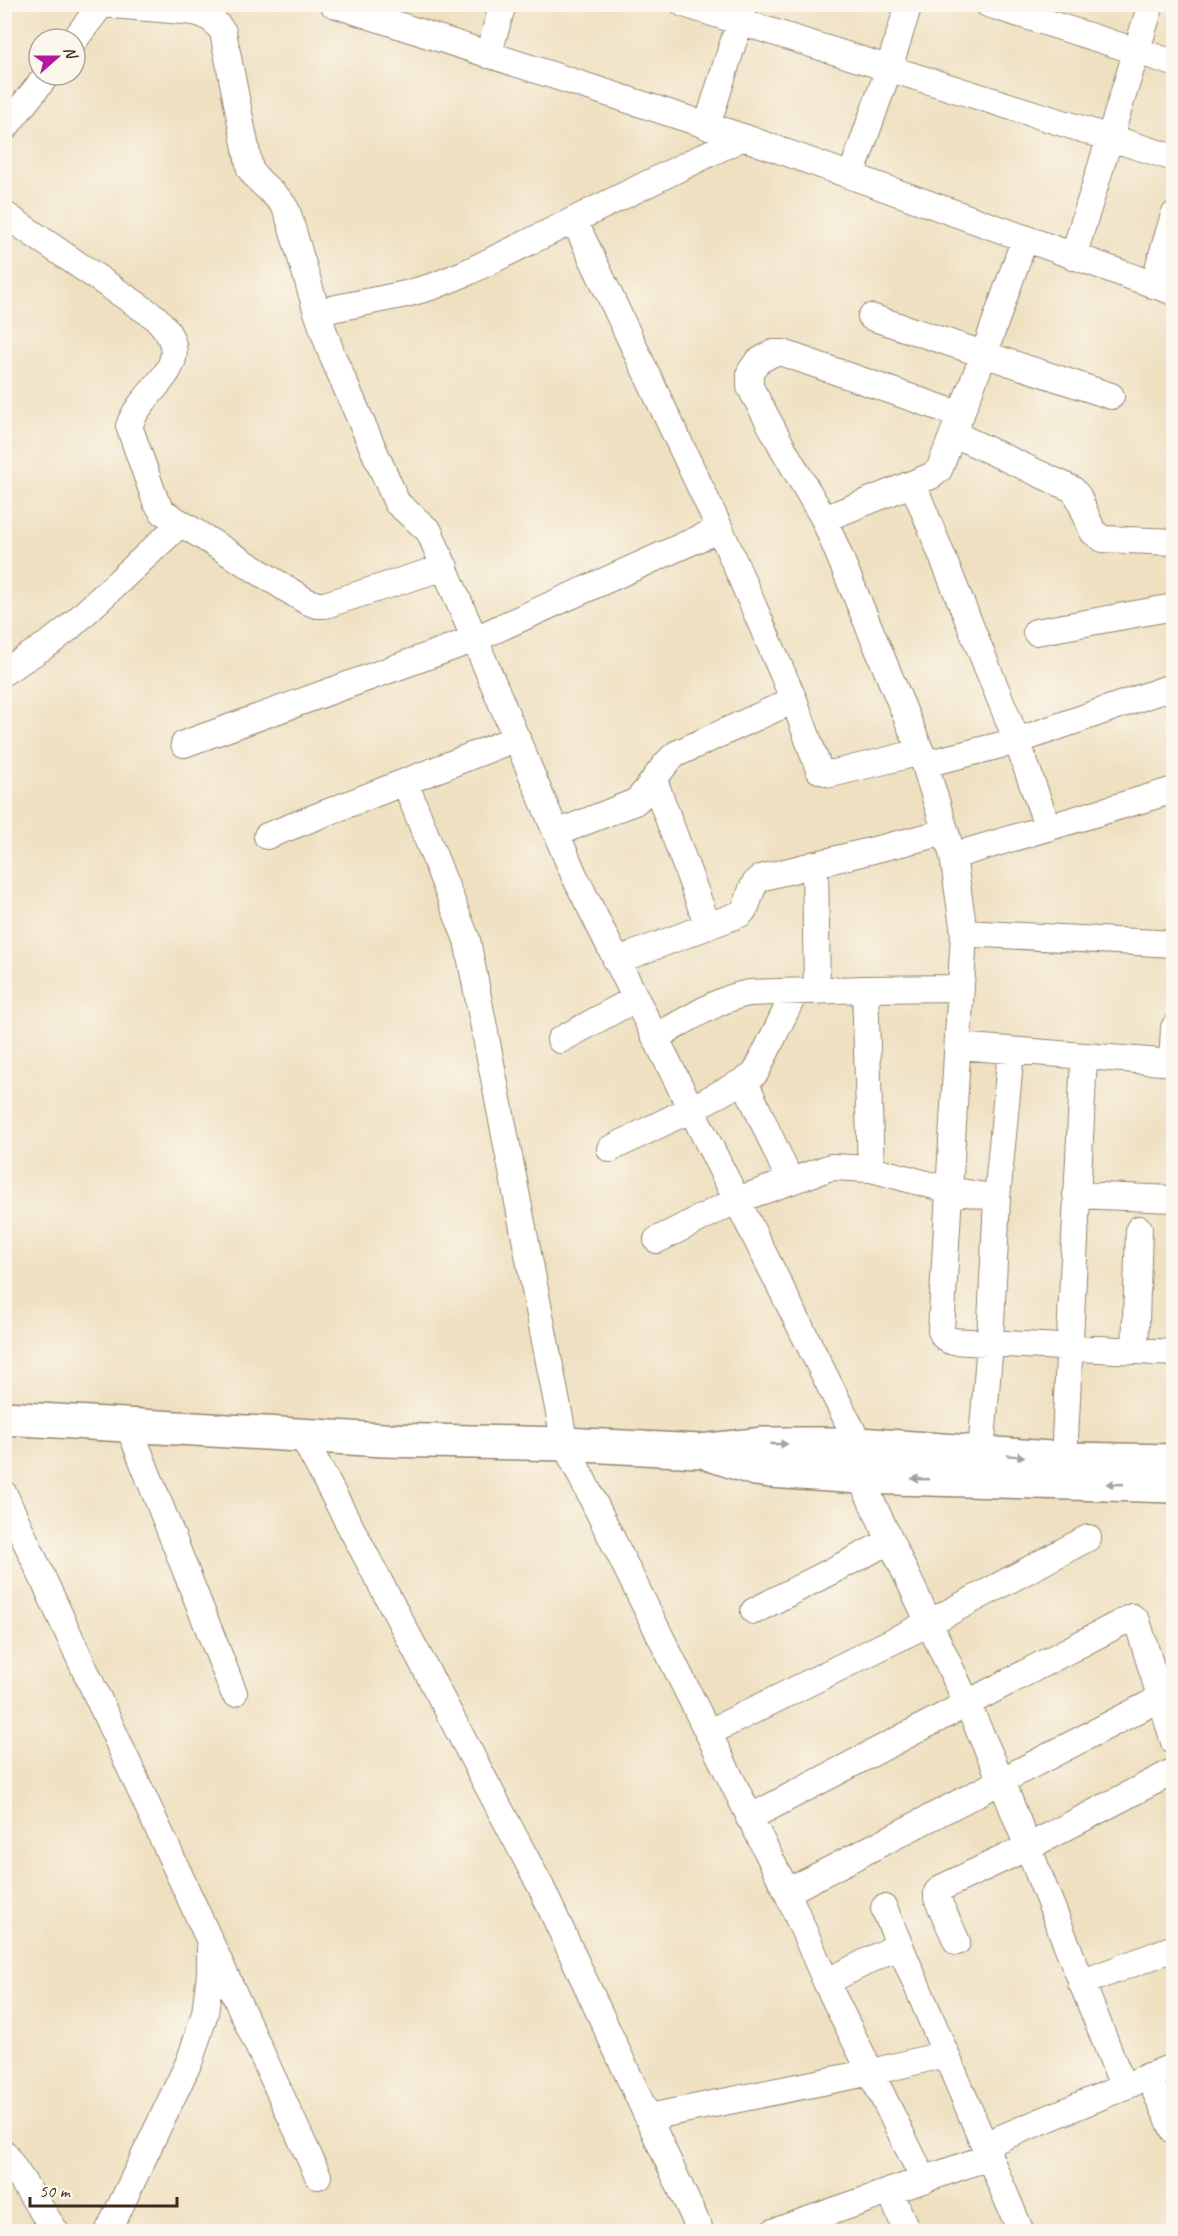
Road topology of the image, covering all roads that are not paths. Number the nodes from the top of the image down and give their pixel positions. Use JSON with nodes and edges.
{"nodes":[{"id":1,"x":333,"y":4,"type":"edge"},
{"id":2,"x":503,"y":4,"type":"edge"},
{"id":3,"x":684,"y":4,"type":"edge"},
{"id":4,"x":909,"y":4,"type":"edge"},
{"id":5,"x":988,"y":4,"type":"edge"},
{"id":6,"x":1151,"y":4,"type":"edge"},
{"id":7,"x":101,"y":5,"type":"edge"},
{"id":8,"x":742,"y":13,"type":"edge"},
{"id":9,"x":84,"y":27,"type":"edge"},
{"id":10,"x":1136,"y":52,"type":"junction"},
{"id":11,"x":488,"y":55,"type":"junction"},
{"id":12,"x":1173,"y":63,"type":"edge"},
{"id":13,"x":889,"y":68,"type":"junction"},
{"id":14,"x":37,"y":87,"type":"edge"},
{"id":15,"x":707,"y":126,"type":"junction"},
{"id":16,"x":4,"y":129,"type":"edge"},
{"id":17,"x":743,"y":137,"type":"junction"},
{"id":18,"x":1109,"y":137,"type":"junction"},
{"id":19,"x":1173,"y":158,"type":"edge"},
{"id":20,"x":851,"y":176,"type":"junction"},
{"id":21,"x":4,"y":214,"type":"edge"},
{"id":22,"x":1173,"y":216,"type":"edge"},
{"id":23,"x":574,"y":220,"type":"junction"},
{"id":24,"x":1025,"y":238,"type":"junction"},
{"id":25,"x":1073,"y":257,"type":"junction"},
{"id":26,"x":1163,"y":289,"type":"edge"},
{"id":27,"x":317,"y":312,"type":"junction"},
{"id":28,"x":871,"y":316,"type":"dead end"},
{"id":29,"x":984,"y":354,"type":"junction"},
{"id":30,"x":1111,"y":396,"type":"dead end"},
{"id":31,"x":958,"y":424,"type":"junction"},
{"id":32,"x":913,"y":484,"type":"junction"},
{"id":33,"x":824,"y":519,"type":"junction"},
{"id":34,"x":180,"y":524,"type":"junction"},
{"id":35,"x":720,"y":529,"type":"junction"},
{"id":36,"x":1173,"y":542,"type":"edge"},
{"id":37,"x":445,"y":567,"type":"junction"},
{"id":38,"x":1173,"y":608,"type":"edge"},
{"id":39,"x":1036,"y":632,"type":"dead end"},
{"id":40,"x":475,"y":639,"type":"junction"},
{"id":41,"x":4,"y":672,"type":"edge"},
{"id":42,"x":1173,"y":686,"type":"edge"},
{"id":43,"x":794,"y":700,"type":"junction"},
{"id":44,"x":517,"y":738,"type":"junction"},
{"id":45,"x":1017,"y":741,"type":"junction"},
{"id":46,"x":184,"y":744,"type":"dead end"},
{"id":47,"x":923,"y":758,"type":"junction"},
{"id":48,"x":654,"y":780,"type":"junction"},
{"id":49,"x":405,"y":782,"type":"junction"},
{"id":50,"x":1173,"y":790,"type":"edge"},
{"id":51,"x":1048,"y":828,"type":"junction"},
{"id":52,"x":946,"y":832,"type":"junction"},
{"id":53,"x":557,"y":833,"type":"junction"},
{"id":54,"x":267,"y":836,"type":"dead end"},
{"id":55,"x":953,"y":856,"type":"junction"},
{"id":56,"x":816,"y":864,"type":"junction"},
{"id":57,"x":708,"y":927,"type":"junction"},
{"id":58,"x":964,"y":933,"type":"junction"},
{"id":59,"x":1173,"y":944,"type":"edge"},
{"id":60,"x":616,"y":961,"type":"junction"},
{"id":61,"x":961,"y":988,"type":"junction"},
{"id":62,"x":866,"y":989,"type":"junction"},
{"id":63,"x":806,"y":991,"type":"junction"},
{"id":64,"x":634,"y":999,"type":"junction"},
{"id":65,"x":1173,"y":1028,"type":"edge"},
{"id":66,"x":655,"y":1037,"type":"junction"},
{"id":67,"x":560,"y":1040,"type":"dead end"},
{"id":68,"x":958,"y":1046,"type":"junction"},
{"id":69,"x":1011,"y":1052,"type":"junction"},
{"id":70,"x":1084,"y":1057,"type":"junction"},
{"id":71,"x":1173,"y":1063,"type":"edge"},
{"id":72,"x":745,"y":1082,"type":"junction"},
{"id":73,"x":691,"y":1110,"type":"junction"},
{"id":74,"x":610,"y":1149,"type":"dead end"},
{"id":75,"x":871,"y":1168,"type":"junction"},
{"id":76,"x":790,"y":1180,"type":"junction"},
{"id":77,"x":949,"y":1190,"type":"junction"},
{"id":78,"x":1076,"y":1195,"type":"junction"},
{"id":79,"x":997,"y":1198,"type":"junction"},
{"id":80,"x":1173,"y":1199,"type":"edge"},
{"id":81,"x":737,"y":1200,"type":"junction"},
{"id":82,"x":1139,"y":1229,"type":"dead end"},
{"id":83,"x":657,"y":1240,"type":"dead end"},
{"id":84,"x":990,"y":1343,"type":"junction"},
{"id":85,"x":1068,"y":1348,"type":"junction"},
{"id":86,"x":1135,"y":1351,"type":"junction"},
{"id":87,"x":1173,"y":1353,"type":"edge"},
{"id":88,"x":4,"y":1418,"type":"edge"},
{"id":89,"x":129,"y":1427,"type":"junction"},
{"id":90,"x":303,"y":1437,"type":"junction"},
{"id":91,"x":565,"y":1444,"type":"junction"},
{"id":92,"x":859,"y":1444,"type":"junction"},
{"id":93,"x":700,"y":1451,"type":"junction"},
{"id":94,"x":981,"y":1452,"type":"junction"},
{"id":95,"x":1064,"y":1459,"type":"junction"},
{"id":96,"x":1173,"y":1461,"type":"edge"},
{"id":97,"x":860,"y":1477,"type":"junction"},
{"id":98,"x":1173,"y":1486,"type":"edge"},
{"id":99,"x":4,"y":1494,"type":"edge"},
{"id":100,"x":1088,"y":1538,"type":"dead end"},
{"id":101,"x":890,"y":1541,"type":"junction"},
{"id":102,"x":754,"y":1611,"type":"dead end"},
{"id":103,"x":929,"y":1623,"type":"junction"},
{"id":104,"x":234,"y":1693,"type":"dead end"},
{"id":105,"x":1160,"y":1699,"type":"junction"},
{"id":106,"x":968,"y":1703,"type":"junction"},
{"id":107,"x":708,"y":1733,"type":"junction"},
{"id":108,"x":1173,"y":1742,"type":"edge"},
{"id":109,"x":1173,"y":1771,"type":"edge"},
{"id":110,"x":1002,"y":1782,"type":"junction"},
{"id":111,"x":749,"y":1818,"type":"junction"},
{"id":112,"x":1028,"y":1847,"type":"junction"},
{"id":113,"x":787,"y":1892,"type":"junction"},
{"id":114,"x":884,"y":1908,"type":"dead end"},
{"id":115,"x":210,"y":1941,"type":"junction"},
{"id":116,"x":957,"y":1942,"type":"dead end"},
{"id":117,"x":900,"y":1945,"type":"junction"},
{"id":118,"x":1173,"y":1948,"type":"edge"},
{"id":119,"x":826,"y":1982,"type":"junction"},
{"id":120,"x":1081,"y":1983,"type":"junction"},
{"id":121,"x":946,"y":2054,"type":"junction"},
{"id":122,"x":1173,"y":2066,"type":"edge"},
{"id":123,"x":872,"y":2072,"type":"junction"},
{"id":124,"x":1148,"y":2076,"type":"junction"},
{"id":125,"x":1123,"y":2086,"type":"junction"},
{"id":126,"x":649,"y":2116,"type":"junction"},
{"id":127,"x":1173,"y":2132,"type":"edge"},
{"id":128,"x":987,"y":2151,"type":"junction"},
{"id":129,"x":4,"y":2153,"type":"edge"},
{"id":130,"x":318,"y":2176,"type":"dead end"},
{"id":131,"x":924,"y":2180,"type":"junction"},
{"id":132,"x":890,"y":2191,"type":"junction"},
{"id":133,"x":56,"y":2232,"type":"edge"},
{"id":134,"x":108,"y":2232,"type":"edge"},
{"id":135,"x":701,"y":2232,"type":"edge"},
{"id":136,"x":773,"y":2232,"type":"edge"},
{"id":137,"x":907,"y":2232,"type":"edge"},
{"id":138,"x":1021,"y":2232,"type":"edge"}],
"edges":[{"from":1,"to":11,"type":"street"},
{"from":2,"to":11,"type":"street"},
{"from":3,"to":8,"type":"street"},
{"from":4,"to":13,"type":"street"},
{"from":5,"to":10,"type":"street"},
{"from":6,"to":10,"type":"street"},
{"from":7,"to":9,"type":"street"},
{"from":7,"to":27,"type":"street"},
{"from":8,"to":13,"type":"street"},
{"from":8,"to":15,"type":"street"},
{"from":10,"to":12,"type":"street"},
{"from":10,"to":18,"type":"street"},
{"from":11,"to":15,"type":"street"},
{"from":13,"to":18,"type":"street"},
{"from":13,"to":20,"type":"street"},
{"from":14,"to":16,"type":"street"},
{"from":15,"to":17,"type":"street"},
{"from":17,"to":20,"type":"street"},
{"from":17,"to":23,"type":"street"},
{"from":18,"to":19,"type":"street"},
{"from":18,"to":25,"type":"street"},
{"from":20,"to":24,"type":"street"},
{"from":21,"to":34,"type":"street"},
{"from":22,"to":26,"type":"street"},
{"from":23,"to":27,"type":"street"},
{"from":23,"to":35,"type":"street"},
{"from":24,"to":25,"type":"street"},
{"from":24,"to":29,"type":"street"},
{"from":25,"to":26,"type":"street"},
{"from":27,"to":37,"type":"street"},
{"from":28,"to":29,"type":"street"},
{"from":29,"to":30,"type":"street"},
{"from":29,"to":31,"type":"street"},
{"from":31,"to":32,"type":"street"},
{"from":31,"to":33,"type":"street"},
{"from":31,"to":36,"type":"street"},
{"from":32,"to":33,"type":"street"},
{"from":32,"to":45,"type":"street"},
{"from":33,"to":47,"type":"street"},
{"from":34,"to":37,"type":"street"},
{"from":34,"to":41,"type":"street"},
{"from":35,"to":40,"type":"street"},
{"from":35,"to":43,"type":"street"},
{"from":37,"to":40,"type":"street"},
{"from":38,"to":39,"type":"street"},
{"from":40,"to":44,"type":"street"},
{"from":40,"to":46,"type":"street"},
{"from":42,"to":45,"type":"street"},
{"from":43,"to":47,"type":"street"},
{"from":43,"to":48,"type":"street"},
{"from":44,"to":49,"type":"street"},
{"from":44,"to":53,"type":"street"},
{"from":45,"to":47,"type":"street"},
{"from":45,"to":51,"type":"street"},
{"from":47,"to":52,"type":"street"},
{"from":48,"to":53,"type":"street"},
{"from":48,"to":57,"type":"street"},
{"from":49,"to":54,"type":"street"},
{"from":49,"to":91,"type":"street"},
{"from":50,"to":51,"type":"street"},
{"from":51,"to":55,"type":"street"},
{"from":52,"to":55,"type":"street"},
{"from":52,"to":56,"type":"street"},
{"from":53,"to":60,"type":"street"},
{"from":55,"to":58,"type":"street"},
{"from":56,"to":57,"type":"street"},
{"from":56,"to":63,"type":"street"},
{"from":57,"to":60,"type":"street"},
{"from":58,"to":59,"type":"street"},
{"from":58,"to":61,"type":"street"},
{"from":60,"to":64,"type":"street"},
{"from":61,"to":62,"type":"street"},
{"from":61,"to":68,"type":"street"},
{"from":62,"to":63,"type":"street"},
{"from":62,"to":75,"type":"street"},
{"from":63,"to":66,"type":"street"},
{"from":63,"to":72,"type":"street"},
{"from":64,"to":66,"type":"street"},
{"from":64,"to":67,"type":"street"},
{"from":65,"to":71,"type":"street"},
{"from":66,"to":73,"type":"street"},
{"from":68,"to":69,"type":"street"},
{"from":68,"to":77,"type":"street"},
{"from":69,"to":70,"type":"street"},
{"from":69,"to":79,"type":"street"},
{"from":70,"to":71,"type":"street"},
{"from":70,"to":78,"type":"street"},
{"from":72,"to":73,"type":"street"},
{"from":72,"to":76,"type":"street"},
{"from":73,"to":74,"type":"street"},
{"from":73,"to":81,"type":"street"},
{"from":75,"to":76,"type":"street"},
{"from":75,"to":77,"type":"street"},
{"from":76,"to":81,"type":"street"},
{"from":77,"to":79,"type":"street"},
{"from":77,"to":84,"type":"street"},
{"from":78,"to":80,"type":"street"},
{"from":78,"to":85,"type":"street"},
{"from":79,"to":84,"type":"street"},
{"from":81,"to":83,"type":"street"},
{"from":81,"to":92,"type":"street"},
{"from":82,"to":86,"type":"street"},
{"from":84,"to":85,"type":"street"},
{"from":84,"to":94,"type":"street"},
{"from":85,"to":86,"type":"street"},
{"from":85,"to":95,"type":"street"},
{"from":86,"to":87,"type":"street"},
{"from":88,"to":89,"type":"highway"},
{"from":89,"to":90,"type":"highway"},
{"from":89,"to":104,"type":"street"},
{"from":90,"to":91,"type":"highway"},
{"from":90,"to":126,"type":"street"},
{"from":91,"to":93,"type":"highway"},
{"from":91,"to":107,"type":"street"},
{"from":93,"to":92,"type":"highway","one_way":true},
{"from":92,"to":94,"type":"highway"},
{"from":93,"to":97,"type":"highway"},
{"from":94,"to":95,"type":"highway","one_way":true},
{"from":95,"to":96,"type":"highway"},
{"from":98,"to":97,"type":"highway","one_way":true},
{"from":97,"to":101,"type":"street"},
{"from":99,"to":115,"type":"street"},
{"from":100,"to":103,"type":"street"},
{"from":101,"to":102,"type":"street"},
{"from":101,"to":103,"type":"street"},
{"from":103,"to":106,"type":"street"},
{"from":103,"to":107,"type":"street"},
{"from":105,"to":106,"type":"street"},
{"from":105,"to":108,"type":"street"},
{"from":105,"to":110,"type":"street"},
{"from":106,"to":110,"type":"street"},
{"from":106,"to":111,"type":"street"},
{"from":107,"to":111,"type":"street"},
{"from":109,"to":112,"type":"street"},
{"from":110,"to":112,"type":"street"},
{"from":110,"to":113,"type":"street"},
{"from":111,"to":113,"type":"street"},
{"from":112,"to":116,"type":"street"},
{"from":112,"to":120,"type":"street"},
{"from":113,"to":119,"type":"street"},
{"from":114,"to":117,"type":"street"},
{"from":115,"to":130,"type":"street"},
{"from":115,"to":134,"type":"street"},
{"from":117,"to":119,"type":"street"},
{"from":117,"to":121,"type":"street"},
{"from":118,"to":120,"type":"street"},
{"from":119,"to":123,"type":"street"},
{"from":120,"to":125,"type":"street"},
{"from":121,"to":123,"type":"street"},
{"from":121,"to":128,"type":"street"},
{"from":122,"to":124,"type":"street"},
{"from":123,"to":126,"type":"street"},
{"from":123,"to":131,"type":"street"},
{"from":124,"to":125,"type":"street"},
{"from":124,"to":127,"type":"street"},
{"from":125,"to":128,"type":"street"},
{"from":126,"to":135,"type":"street"},
{"from":128,"to":131,"type":"street"},
{"from":128,"to":138,"type":"street"},
{"from":129,"to":133,"type":"street"},
{"from":131,"to":132,"type":"street"},
{"from":132,"to":136,"type":"street"},
{"from":132,"to":137,"type":"street"}]}
